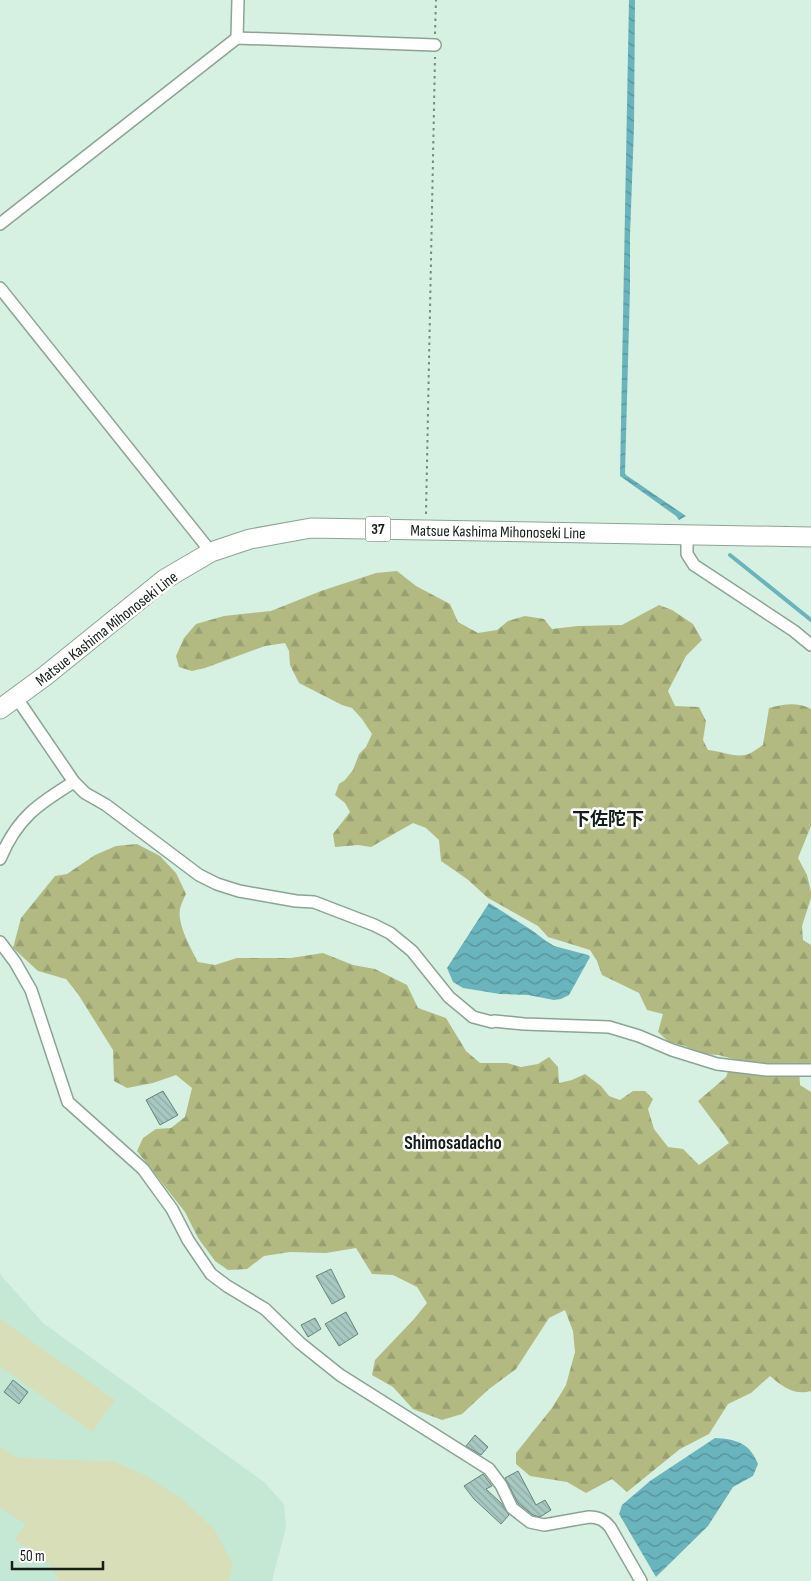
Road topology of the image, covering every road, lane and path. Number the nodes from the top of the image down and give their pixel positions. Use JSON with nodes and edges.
{"nodes":[{"id":1,"x":238,"y":0,"type":"edge"},
{"id":2,"x":436,"y":0,"type":"edge"},
{"id":3,"x":238,"y":38,"type":"junction"},
{"id":4,"x":435,"y":45,"type":"junction"},
{"id":5,"x":0,"y":224,"type":"edge"},
{"id":6,"x":0,"y":288,"type":"edge"},
{"id":7,"x":426,"y":529,"type":"junction"},
{"id":8,"x":687,"y":536,"type":"junction"},
{"id":9,"x":811,"y":538,"type":"edge"},
{"id":10,"x":211,"y":552,"type":"junction"},
{"id":11,"x":811,"y":645,"type":"edge"},
{"id":12,"x":16,"y":697,"type":"junction"},
{"id":13,"x":0,"y":709,"type":"edge"},
{"id":14,"x":74,"y":782,"type":"junction"},
{"id":15,"x":0,"y":859,"type":"edge"},
{"id":16,"x":0,"y":942,"type":"edge"},
{"id":17,"x":811,"y":1070,"type":"edge"},
{"id":18,"x":641,"y":1581,"type":"edge"}],
"edges":[{"from":1,"to":3,"type":"street"},
{"from":2,"to":4,"type":"path"},
{"from":3,"to":4,"type":"street"},
{"from":3,"to":5,"type":"street"},
{"from":4,"to":7,"type":"path"},
{"from":6,"to":10,"type":"street"},
{"from":7,"to":8,"type":"main road","name":"Matsue Kashima Mihonoseki Line","number":"37"},
{"from":7,"to":10,"type":"main road","name":"Matsue Kashima Mihonoseki Line","number":"37"},
{"from":8,"to":9,"type":"main road","name":"Matsue Kashima Mihonoseki Line","number":"37"},
{"from":8,"to":11,"type":"street"},
{"from":10,"to":12,"type":"main road","name":"Matsue Kashima Mihonoseki Line","number":"37"},
{"from":12,"to":13,"type":"main road","name":"Matsue Kashima Mihonoseki Line","number":"37"},
{"from":12,"to":14,"type":"street"},
{"from":14,"to":15,"type":"street"},
{"from":14,"to":17,"type":"street"},
{"from":16,"to":18,"type":"street"}]}
